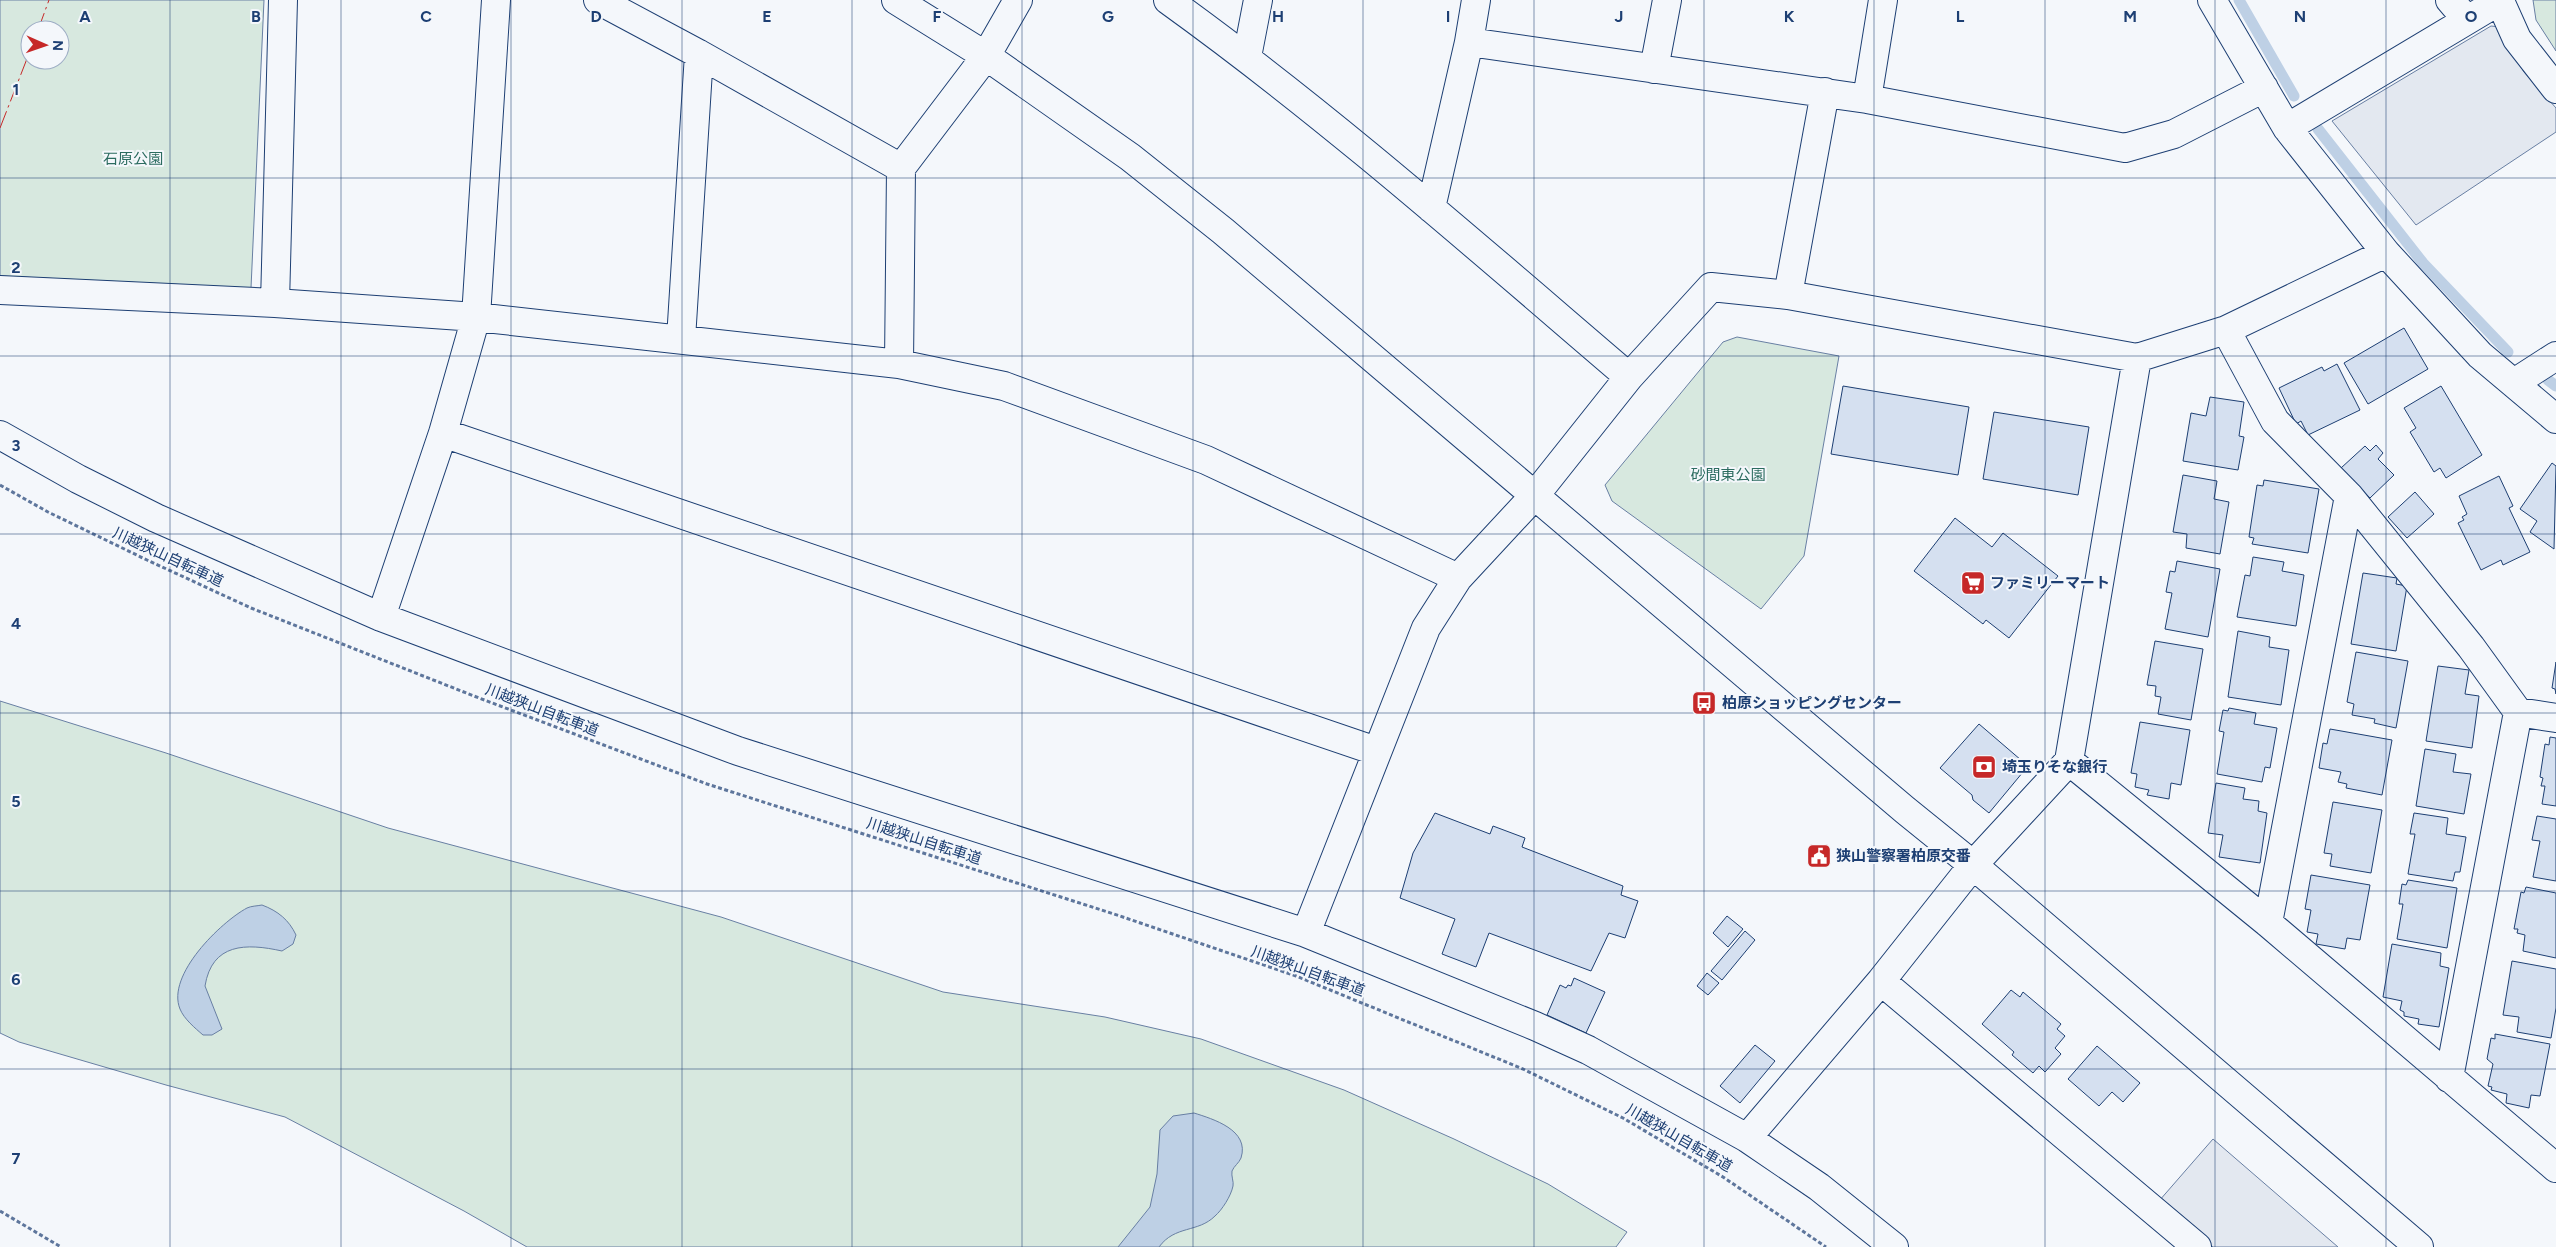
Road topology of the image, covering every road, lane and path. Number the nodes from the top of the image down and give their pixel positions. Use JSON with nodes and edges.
{"nodes":[{"id":1,"x":283,"y":0,"type":"edge"},
{"id":2,"x":496,"y":0,"type":"edge"},
{"id":3,"x":598,"y":0,"type":"edge"},
{"id":4,"x":896,"y":0,"type":"edge"},
{"id":5,"x":1018,"y":0,"type":"edge"},
{"id":6,"x":1168,"y":0,"type":"edge"},
{"id":7,"x":1258,"y":0,"type":"edge"},
{"id":8,"x":1476,"y":0,"type":"edge"},
{"id":9,"x":1667,"y":0,"type":"edge"},
{"id":10,"x":1883,"y":0,"type":"edge"},
{"id":11,"x":2212,"y":0,"type":"edge"},
{"id":12,"x":2450,"y":0,"type":"edge"},
{"id":13,"x":2501,"y":0,"type":"edge"},
{"id":14,"x":2468,"y":20,"type":"junction"},
{"id":15,"x":1469,"y":42,"type":"junction"},
{"id":16,"x":699,"y":54,"type":"junction"},
{"id":17,"x":986,"y":56,"type":"junction"},
{"id":18,"x":1247,"y":57,"type":"junction"},
{"id":19,"x":1654,"y":69,"type":"junction"},
{"id":20,"x":2264,"y":88,"type":"junction"},
{"id":21,"x":2556,"y":90,"type":"edge"},
{"id":22,"x":1825,"y":92,"type":"junction"},
{"id":23,"x":1867,"y":99,"type":"junction"},
{"id":24,"x":2287,"y":128,"type":"junction"},
{"id":25,"x":901,"y":168,"type":"junction"},
{"id":26,"x":1431,"y":208,"type":"junction"},
{"id":27,"x":2386,"y":253,"type":"junction"},
{"id":28,"x":0,"y":290,"type":"edge"},
{"id":29,"x":1788,"y":295,"type":"junction"},
{"id":30,"x":275,"y":303,"type":"junction"},
{"id":31,"x":476,"y":317,"type":"junction"},
{"id":32,"x":2226,"y":330,"type":"junction"},
{"id":33,"x":681,"y":339,"type":"junction"},
{"id":34,"x":2556,"y":356,"type":"edge"},
{"id":35,"x":2137,"y":358,"type":"junction"},
{"id":36,"x":899,"y":364,"type":"junction"},
{"id":37,"x":1629,"y":377,"type":"junction"},
{"id":38,"x":2514,"y":383,"type":"junction"},
{"id":39,"x":2556,"y":419,"type":"edge"},
{"id":40,"x":443,"y":432,"type":"junction"},
{"id":41,"x":0,"y":435,"type":"edge"},
{"id":42,"x":0,"y":485,"type":"edge"},
{"id":43,"x":1536,"y":494,"type":"junction"},
{"id":44,"x":2349,"y":496,"type":"junction"},
{"id":45,"x":1458,"y":578,"type":"junction"},
{"id":46,"x":381,"y":617,"type":"junction"},
{"id":47,"x":2518,"y":712,"type":"junction"},
{"id":48,"x":2556,"y":718,"type":"edge"},
{"id":49,"x":1376,"y":751,"type":"junction"},
{"id":50,"x":2069,"y":761,"type":"junction"},
{"id":51,"x":1972,"y":865,"type":"junction"},
{"id":52,"x":2268,"y":923,"type":"junction"},
{"id":53,"x":1306,"y":933,"type":"junction"},
{"id":54,"x":1881,"y":981,"type":"junction"},
{"id":55,"x":2449,"y":1078,"type":"junction"},
{"id":56,"x":1747,"y":1138,"type":"junction"},
{"id":57,"x":2556,"y":1168,"type":"edge"},
{"id":58,"x":0,"y":1211,"type":"edge"},
{"id":59,"x":61,"y":1247,"type":"edge"},
{"id":60,"x":1826,"y":1247,"type":"edge"},
{"id":61,"x":1894,"y":1247,"type":"edge"},
{"id":62,"x":2197,"y":1247,"type":"edge"},
{"id":63,"x":2418,"y":1247,"type":"edge"}],
"edges":[{"from":1,"to":30,"type":"street"},
{"from":2,"to":31,"type":"street"},
{"from":3,"to":16,"type":"street"},
{"from":4,"to":17,"type":"street"},
{"from":5,"to":17,"type":"street"},
{"from":6,"to":18,"type":"street"},
{"from":7,"to":18,"type":"street"},
{"from":8,"to":15,"type":"street"},
{"from":9,"to":19,"type":"street"},
{"from":10,"to":23,"type":"street"},
{"from":11,"to":20,"type":"street"},
{"from":12,"to":14,"type":"street"},
{"from":13,"to":14,"type":"street"},
{"from":13,"to":21,"type":"street"},
{"from":14,"to":24,"type":"street"},
{"from":15,"to":19,"type":"street"},
{"from":15,"to":26,"type":"street"},
{"from":16,"to":25,"type":"street"},
{"from":16,"to":33,"type":"street"},
{"from":17,"to":25,"type":"street"},
{"from":17,"to":43,"type":"street"},
{"from":18,"to":26,"type":"street"},
{"from":19,"to":22,"type":"street"},
{"from":20,"to":23,"type":"street"},
{"from":20,"to":24,"type":"street"},
{"from":22,"to":23,"type":"street"},
{"from":22,"to":29,"type":"street"},
{"from":24,"to":27,"type":"street"},
{"from":25,"to":36,"type":"street"},
{"from":26,"to":37,"type":"street"},
{"from":27,"to":32,"type":"street"},
{"from":27,"to":38,"type":"street"},
{"from":28,"to":30,"type":"street"},
{"from":29,"to":35,"type":"street"},
{"from":29,"to":37,"type":"street"},
{"from":30,"to":31,"type":"street"},
{"from":31,"to":33,"type":"street"},
{"from":31,"to":40,"type":"street"},
{"from":32,"to":35,"type":"street"},
{"from":32,"to":44,"type":"street"},
{"from":33,"to":36,"type":"street"},
{"from":34,"to":38,"type":"street"},
{"from":35,"to":50,"type":"street"},
{"from":36,"to":45,"type":"street"},
{"from":37,"to":43,"type":"street"},
{"from":38,"to":39,"type":"street"},
{"from":40,"to":46,"type":"street"},
{"from":40,"to":49,"type":"street"},
{"from":41,"to":46,"type":"street"},
{"from":42,"to":60,"type":"path","name":"川越狭山自転車道"},
{"from":43,"to":45,"type":"street"},
{"from":43,"to":51,"type":"street"},
{"from":44,"to":47,"type":"street"},
{"from":44,"to":52,"type":"street"},
{"from":45,"to":49,"type":"street"},
{"from":46,"to":53,"type":"street"},
{"from":47,"to":48,"type":"street"},
{"from":47,"to":55,"type":"street"},
{"from":49,"to":53,"type":"street"},
{"from":50,"to":51,"type":"street"},
{"from":50,"to":52,"type":"street"},
{"from":51,"to":54,"type":"street"},
{"from":51,"to":63,"type":"street"},
{"from":52,"to":55,"type":"street"},
{"from":53,"to":56,"type":"street"},
{"from":54,"to":56,"type":"street"},
{"from":54,"to":62,"type":"street"},
{"from":55,"to":57,"type":"street"},
{"from":56,"to":61,"type":"street"},
{"from":58,"to":59,"type":"path"}]}
